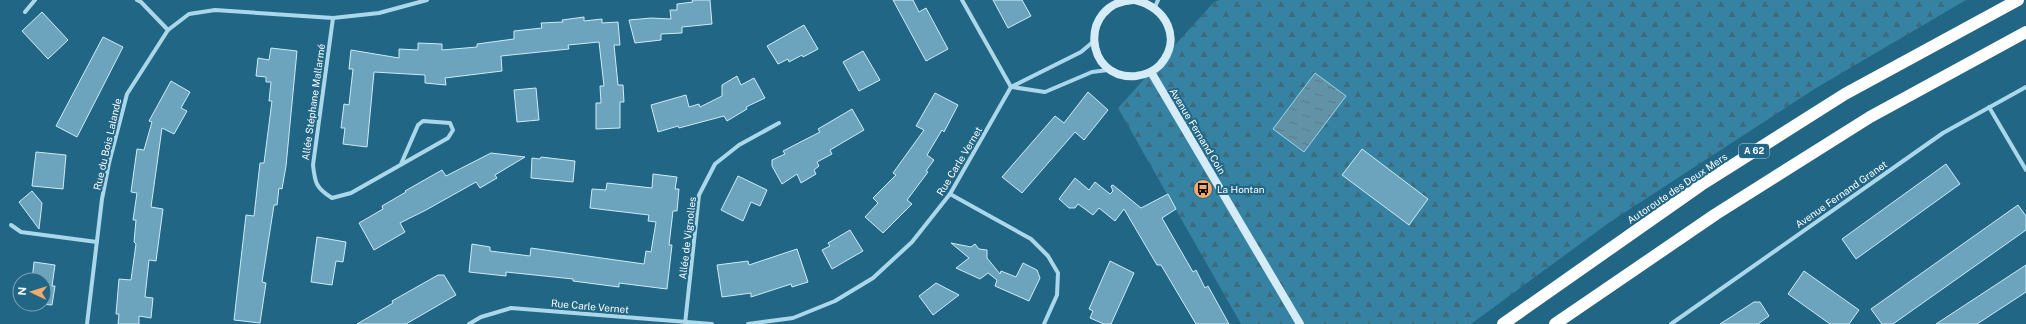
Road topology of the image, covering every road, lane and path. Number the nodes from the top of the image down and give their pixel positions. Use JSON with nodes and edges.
{"nodes":[{"id":1,"x":35,"y":0,"type":"edge"},
{"id":2,"x":137,"y":0,"type":"edge"},
{"id":3,"x":427,"y":0,"type":"edge"},
{"id":4,"x":962,"y":0,"type":"edge"},
{"id":5,"x":1134,"y":0,"type":"edge"},
{"id":6,"x":2018,"y":0,"type":"edge"},
{"id":7,"x":1113,"y":2,"type":"edge"},
{"id":8,"x":1157,"y":4,"type":"edge"},
{"id":9,"x":25,"y":12,"type":"dead end"},
{"id":10,"x":333,"y":18,"type":"junction"},
{"id":11,"x":168,"y":30,"type":"junction"},
{"id":12,"x":2026,"y":32,"type":"edge"},
{"id":13,"x":1094,"y":40,"type":"junction"},
{"id":14,"x":1110,"y":70,"type":"junction"},
{"id":15,"x":1151,"y":72,"type":"junction"},
{"id":16,"x":1011,"y":87,"type":"junction"},
{"id":17,"x":2026,"y":87,"type":"edge"},
{"id":18,"x":1989,"y":107,"type":"junction"},
{"id":19,"x":779,"y":123,"type":"dead end"},
{"id":20,"x":401,"y":164,"type":"junction"},
{"id":21,"x":2026,"y":170,"type":"edge"},
{"id":22,"x":950,"y":194,"type":"junction"},
{"id":23,"x":11,"y":225,"type":"dead end"},
{"id":24,"x":97,"y":242,"type":"junction"},
{"id":25,"x":685,"y":323,"type":"edge"},
{"id":26,"x":87,"y":324,"type":"edge"},
{"id":27,"x":469,"y":324,"type":"edge"},
{"id":28,"x":712,"y":324,"type":"edge"},
{"id":29,"x":748,"y":324,"type":"edge"},
{"id":30,"x":1044,"y":324,"type":"edge"},
{"id":31,"x":1300,"y":324,"type":"edge"},
{"id":32,"x":1503,"y":324,"type":"edge"},
{"id":33,"x":1554,"y":324,"type":"edge"},
{"id":34,"x":1672,"y":324,"type":"edge"}],
"edges":[{"from":1,"to":9,"type":"street"},
{"from":2,"to":11,"type":"street"},
{"from":3,"to":10,"type":"street","name":"Rue du Bois Lalande"},
{"from":4,"to":16,"type":"street"},
{"from":5,"to":7,"type":"main road"},
{"from":5,"to":8,"type":"main road"},
{"from":6,"to":32,"type":"highway","name":"Autoroute des Deux Mers","number":"A 62"},
{"from":7,"to":13,"type":"main road"},
{"from":8,"to":15,"type":"main road"},
{"from":10,"to":11,"type":"street","name":"Rue du Bois Lalande"},
{"from":10,"to":20,"type":"street","name":"Allée Stéphane Mallarmé"},
{"from":11,"to":24,"type":"street","name":"Rue du Bois Lalande"},
{"from":12,"to":33,"type":"highway"},
{"from":13,"to":14,"type":"main road"},
{"from":13,"to":16,"type":"street"},
{"from":14,"to":15,"type":"main road"},
{"from":14,"to":16,"type":"street"},
{"from":15,"to":31,"type":"main road","name":"Avenue Fernand Coin"},
{"from":16,"to":22,"type":"street","name":"Rue Carle Vernet"},
{"from":17,"to":18,"type":"street","name":"Avenue Fernand Granet"},
{"from":18,"to":21,"type":"street"},
{"from":18,"to":34,"type":"street","name":"Avenue Fernand Granet"},
{"from":19,"to":25,"type":"street","name":"Allée de Vignolles"},
{"from":20,"to":20,"type":"street","name":"Allée Stéphane Mallarmé"},
{"from":22,"to":29,"type":"street","name":"Rue Carle Vernet"},
{"from":22,"to":30,"type":"street"},
{"from":23,"to":24,"type":"street"},
{"from":24,"to":26,"type":"street","name":"Rue du Bois Lalande"},
{"from":25,"to":27,"type":"street","name":"Rue Carle Vernet"},
{"from":25,"to":28,"type":"street","name":"Rue Carle Vernet"}]}
